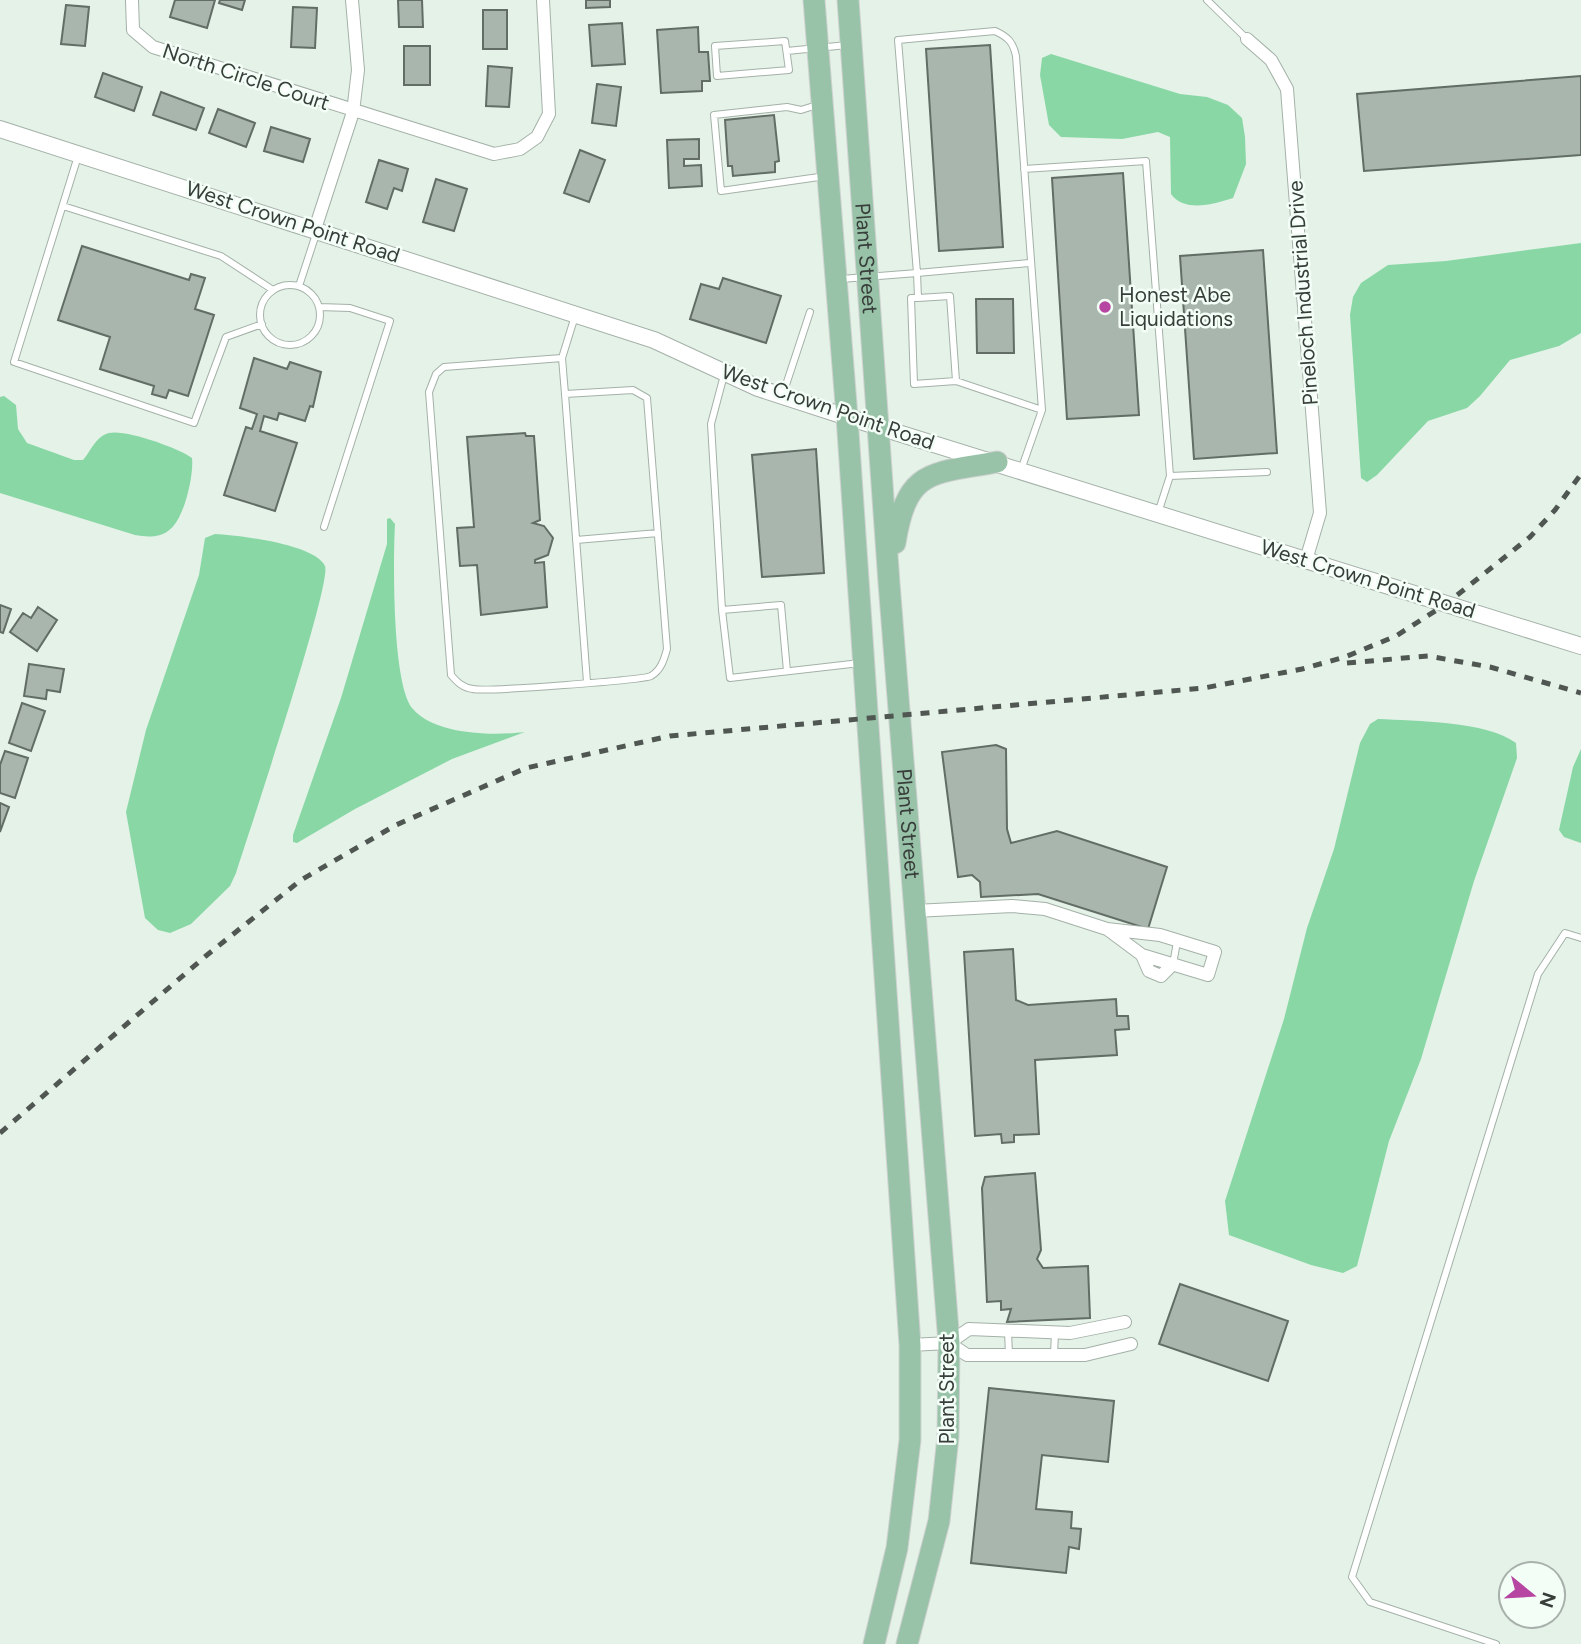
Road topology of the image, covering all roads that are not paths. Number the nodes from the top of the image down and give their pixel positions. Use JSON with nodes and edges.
{"nodes":[{"id":1,"x":132,"y":0,"type":"edge"},
{"id":2,"x":352,"y":0,"type":"edge"},
{"id":3,"x":543,"y":0,"type":"edge"},
{"id":4,"x":814,"y":0,"type":"edge"},
{"id":5,"x":848,"y":0,"type":"edge"},
{"id":6,"x":1207,"y":0,"type":"edge"},
{"id":7,"x":1247,"y":39,"type":"joint"},
{"id":8,"x":851,"y":45,"type":"junction"},
{"id":9,"x":818,"y":49,"type":"junction"},
{"id":10,"x":786,"y":51,"type":"junction"},
{"id":11,"x":822,"y":104,"type":"junction"},
{"id":12,"x":353,"y":112,"type":"junction"},
{"id":13,"x":0,"y":129,"type":"edge"},
{"id":14,"x":79,"y":154,"type":"junction"},
{"id":15,"x":1024,"y":169,"type":"junction"},
{"id":16,"x":828,"y":176,"type":"junction"},
{"id":17,"x":62,"y":206,"type":"junction"},
{"id":18,"x":316,"y":230,"type":"junction"},
{"id":19,"x":1029,"y":263,"type":"junction"},
{"id":20,"x":916,"y":273,"type":"junction"},
{"id":21,"x":868,"y":277,"type":"junction"},
{"id":22,"x":835,"y":280,"type":"junction"},
{"id":23,"x":299,"y":286,"type":"junction"},
{"id":24,"x":272,"y":290,"type":"junction"},
{"id":25,"x":918,"y":298,"type":"junction"},
{"id":26,"x":319,"y":307,"type":"junction"},
{"id":27,"x":810,"y":312,"type":"dead end"},
{"id":28,"x":576,"y":314,"type":"junction"},
{"id":29,"x":262,"y":324,"type":"junction"},
{"id":30,"x":562,"y":358,"type":"junction"},
{"id":31,"x":724,"y":373,"type":"junction"},
{"id":32,"x":956,"y":381,"type":"junction"},
{"id":33,"x":565,"y":394,"type":"junction"},
{"id":34,"x":782,"y":396,"type":"junction"},
{"id":35,"x":1042,"y":410,"type":"junction"},
{"id":36,"x":847,"y":417,"type":"junction"},
{"id":37,"x":879,"y":427,"type":"junction"},
{"id":38,"x":997,"y":462,"type":"junction"},
{"id":39,"x":1021,"y":470,"type":"junction"},
{"id":40,"x":1267,"y":472,"type":"dead end"},
{"id":41,"x":1170,"y":476,"type":"junction"},
{"id":42,"x":1157,"y":514,"type":"junction"},
{"id":43,"x":324,"y":527,"type":"dead end"},
{"id":44,"x":659,"y":533,"type":"junction"},
{"id":45,"x":576,"y":540,"type":"junction"},
{"id":46,"x":1306,"y":560,"type":"junction"},
{"id":47,"x":889,"y":583,"type":"junction"},
{"id":48,"x":722,"y":610,"type":"junction"},
{"id":49,"x":1581,"y":646,"type":"edge"},
{"id":50,"x":863,"y":663,"type":"junction"},
{"id":51,"x":787,"y":671,"type":"junction"},
{"id":52,"x":587,"y":682,"type":"junction"},
{"id":53,"x":878,"y":872,"type":"junction"},
{"id":54,"x":915,"y":911,"type":"junction"},
{"id":55,"x":1107,"y":929,"type":"junction"},
{"id":56,"x":1581,"y":938,"type":"edge"},
{"id":57,"x":1178,"y":942,"type":"junction"},
{"id":58,"x":883,"y":946,"type":"junction"},
{"id":59,"x":1173,"y":964,"type":"junction"},
{"id":60,"x":922,"y":991,"type":"junction"},
{"id":61,"x":1125,"y":1322,"type":"dead end"},
{"id":62,"x":1009,"y":1331,"type":"junction"},
{"id":63,"x":1055,"y":1332,"type":"junction"},
{"id":64,"x":949,"y":1343,"type":"junction"},
{"id":65,"x":1131,"y":1344,"type":"dead end"},
{"id":66,"x":910,"y":1345,"type":"junction"},
{"id":67,"x":1009,"y":1355,"type":"junction"},
{"id":68,"x":1054,"y":1355,"type":"junction"},
{"id":69,"x":874,"y":1644,"type":"edge"},
{"id":70,"x":907,"y":1644,"type":"edge"},
{"id":71,"x":1496,"y":1644,"type":"edge"}],
"edges":[{"from":1,"to":12,"type":"street","name":"North Circle Court"},
{"from":2,"to":12,"type":"street"},
{"from":3,"to":12,"type":"street","name":"North Circle Court"},
{"from":4,"to":9,"type":"main road","name":"Plant Street"},
{"from":5,"to":8,"type":"main road","name":"Plant Street"},
{"from":6,"to":7,"type":"lane"},
{"from":7,"to":46,"type":"street","name":"Pineloch Industrial Drive"},
{"from":8,"to":9,"type":"lane"},
{"from":8,"to":21,"type":"main road","name":"Plant Street"},
{"from":9,"to":10,"type":"lane"},
{"from":9,"to":11,"type":"main road","name":"Plant Street"},
{"from":10,"to":10,"type":"lane"},
{"from":11,"to":16,"type":"main road","name":"Plant Street"},
{"from":11,"to":16,"type":"lane"},
{"from":12,"to":18,"type":"street"},
{"from":13,"to":14,"type":"street","name":"West Crown Point Road"},
{"from":14,"to":17,"type":"lane"},
{"from":14,"to":18,"type":"street","name":"West Crown Point Road"},
{"from":15,"to":19,"type":"lane"},
{"from":15,"to":20,"type":"lane"},
{"from":15,"to":41,"type":"lane"},
{"from":16,"to":22,"type":"main road","name":"Plant Street"},
{"from":17,"to":24,"type":"lane"},
{"from":17,"to":29,"type":"lane"},
{"from":18,"to":23,"type":"lane"},
{"from":18,"to":28,"type":"street","name":"West Crown Point Road"},
{"from":19,"to":20,"type":"lane"},
{"from":19,"to":35,"type":"lane"},
{"from":20,"to":21,"type":"lane"},
{"from":20,"to":25,"type":"lane"},
{"from":21,"to":22,"type":"lane"},
{"from":21,"to":37,"type":"main road","name":"Plant Street"},
{"from":22,"to":36,"type":"main road","name":"Plant Street"},
{"from":23,"to":24,"type":"lane"},
{"from":23,"to":26,"type":"lane"},
{"from":24,"to":29,"type":"lane"},
{"from":25,"to":32,"type":"lane"},
{"from":25,"to":32,"type":"lane"},
{"from":26,"to":29,"type":"lane"},
{"from":26,"to":43,"type":"lane"},
{"from":27,"to":34,"type":"lane"},
{"from":28,"to":30,"type":"lane"},
{"from":28,"to":31,"type":"street","name":"West Crown Point Road"},
{"from":30,"to":33,"type":"lane"},
{"from":30,"to":52,"type":"lane"},
{"from":31,"to":34,"type":"street","name":"West Crown Point Road"},
{"from":31,"to":48,"type":"lane"},
{"from":32,"to":35,"type":"lane"},
{"from":33,"to":44,"type":"lane"},
{"from":33,"to":45,"type":"lane"},
{"from":34,"to":36,"type":"street","name":"West Crown Point Road"},
{"from":35,"to":39,"type":"lane"},
{"from":36,"to":37,"type":"street","name":"West Crown Point Road"},
{"from":36,"to":50,"type":"main road","name":"Plant Street"},
{"from":37,"to":38,"type":"street","name":"West Crown Point Road"},
{"from":37,"to":47,"type":"main road","name":"Plant Street"},
{"from":38,"to":39,"type":"street","name":"West Crown Point Road"},
{"from":38,"to":47,"type":"main road"},
{"from":39,"to":42,"type":"street","name":"West Crown Point Road"},
{"from":40,"to":41,"type":"lane"},
{"from":41,"to":42,"type":"lane"},
{"from":42,"to":46,"type":"street","name":"West Crown Point Road"},
{"from":44,"to":45,"type":"lane"},
{"from":44,"to":52,"type":"lane"},
{"from":45,"to":52,"type":"lane"},
{"from":46,"to":49,"type":"street","name":"West Crown Point Road"},
{"from":47,"to":54,"type":"main road","name":"Plant Street"},
{"from":48,"to":51,"type":"lane"},
{"from":48,"to":51,"type":"lane"},
{"from":50,"to":51,"type":"lane"},
{"from":50,"to":53,"type":"main road","name":"Plant Street"},
{"from":53,"to":54,"type":"main road"},
{"from":53,"to":58,"type":"main road","name":"Plant Street"},
{"from":54,"to":55,"type":"street"},
{"from":54,"to":60,"type":"main road","name":"Plant Street"},
{"from":55,"to":57,"type":"street"},
{"from":55,"to":59,"type":"street"},
{"from":56,"to":71,"type":"lane"},
{"from":57,"to":59,"type":"lane"},
{"from":57,"to":59,"type":"street"},
{"from":58,"to":60,"type":"main road"},
{"from":58,"to":66,"type":"main road","name":"Plant Street"},
{"from":60,"to":64,"type":"main road","name":"Plant Street"},
{"from":61,"to":63,"type":"street"},
{"from":62,"to":63,"type":"street"},
{"from":62,"to":64,"type":"street"},
{"from":62,"to":67,"type":"lane"},
{"from":63,"to":68,"type":"lane"},
{"from":64,"to":66,"type":"street"},
{"from":64,"to":67,"type":"street"},
{"from":64,"to":70,"type":"main road","name":"Plant Street"},
{"from":65,"to":68,"type":"street"},
{"from":66,"to":69,"type":"main road","name":"Plant Street"},
{"from":67,"to":68,"type":"street"}]}
